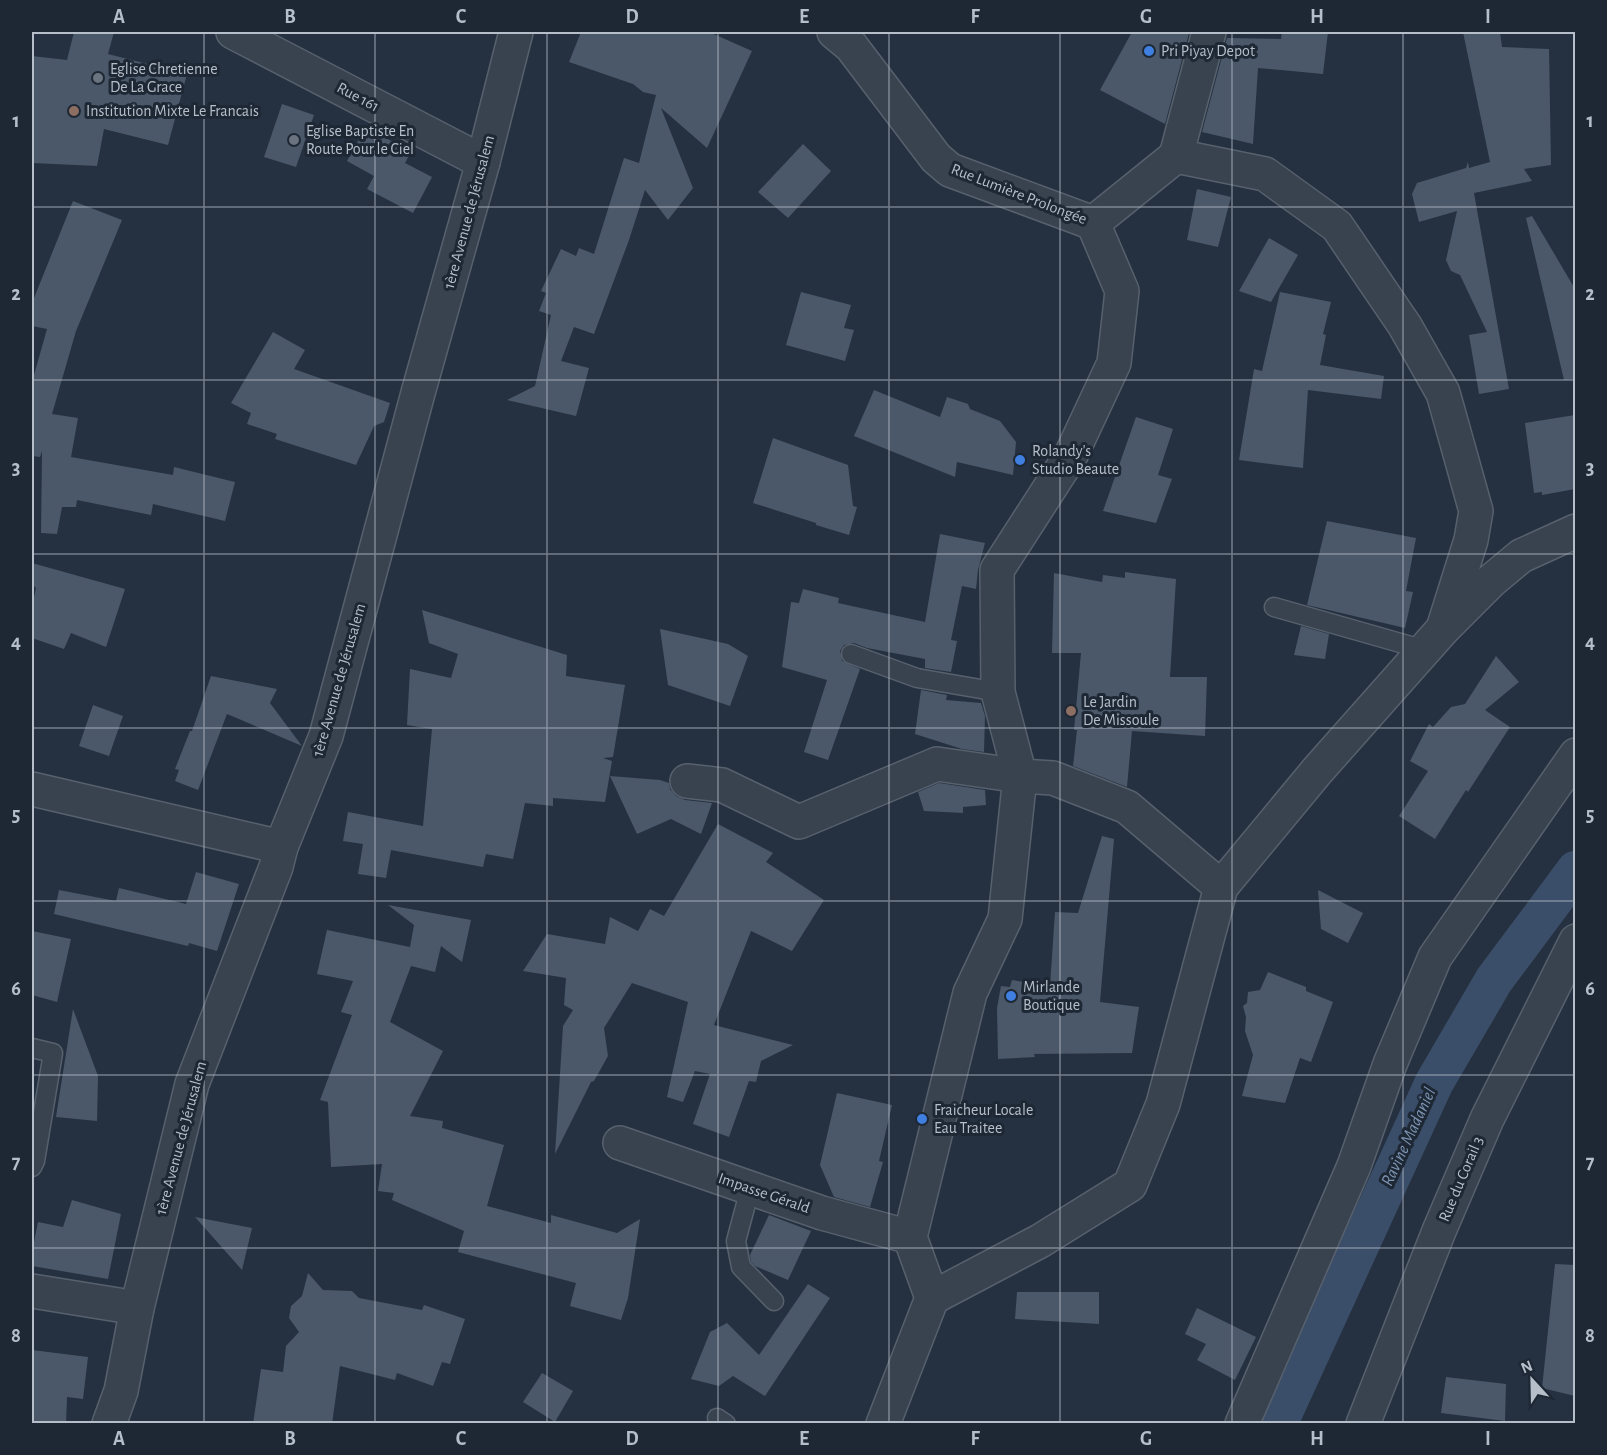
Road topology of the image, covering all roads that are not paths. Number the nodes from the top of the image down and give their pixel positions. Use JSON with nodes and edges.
{"nodes":[{"id":1,"x":516,"y":32,"type":"edge"},
{"id":2,"x":834,"y":32,"type":"edge"},
{"id":3,"x":1209,"y":32,"type":"edge"},
{"id":4,"x":239,"y":33,"type":"edge"},
{"id":5,"x":1176,"y":156,"type":"junction"},
{"id":6,"x":483,"y":162,"type":"junction"},
{"id":7,"x":1093,"y":223,"type":"junction"},
{"id":8,"x":1575,"y":531,"type":"edge"},
{"id":9,"x":1274,"y":607,"type":"dead end"},
{"id":10,"x":1434,"y":639,"type":"junction"},
{"id":11,"x":851,"y":654,"type":"dead end"},
{"id":12,"x":998,"y":692,"type":"junction"},
{"id":13,"x":1575,"y":755,"type":"edge"},
{"id":14,"x":1020,"y":776,"type":"junction"},
{"id":15,"x":687,"y":781,"type":"dead end"},
{"id":16,"x":32,"y":789,"type":"edge"},
{"id":17,"x":281,"y":847,"type":"junction"},
{"id":18,"x":1221,"y":886,"type":"junction"},
{"id":19,"x":1575,"y":941,"type":"edge"},
{"id":20,"x":32,"y":1048,"type":"edge"},
{"id":21,"x":620,"y":1143,"type":"dead end"},
{"id":22,"x":32,"y":1167,"type":"edge"},
{"id":23,"x":750,"y":1189,"type":"junction"},
{"id":24,"x":910,"y":1237,"type":"junction"},
{"id":25,"x":32,"y":1291,"type":"edge"},
{"id":26,"x":932,"y":1298,"type":"junction"},
{"id":27,"x":774,"y":1301,"type":"dead end"},
{"id":28,"x":137,"y":1308,"type":"junction"},
{"id":29,"x":110,"y":1424,"type":"edge"},
{"id":30,"x":883,"y":1424,"type":"edge"},
{"id":31,"x":1242,"y":1424,"type":"edge"},
{"id":32,"x":1363,"y":1424,"type":"edge"}],
"edges":[{"from":1,"to":6,"type":"street","name":"1ère Avenue de Jérusalem"},
{"from":2,"to":7,"type":"street","name":"Rue Lumière Prolongée"},
{"from":3,"to":5,"type":"street"},
{"from":4,"to":6,"type":"street","name":"Rue 161"},
{"from":5,"to":7,"type":"street","name":"Rue Lumière Prolongée"},
{"from":5,"to":10,"type":"street"},
{"from":6,"to":17,"type":"street","name":"1ère Avenue de Jérusalem"},
{"from":7,"to":12,"type":"street"},
{"from":8,"to":10,"type":"street"},
{"from":9,"to":10,"type":"lane"},
{"from":10,"to":18,"type":"street"},
{"from":11,"to":12,"type":"lane"},
{"from":12,"to":14,"type":"street"},
{"from":13,"to":31,"type":"street"},
{"from":14,"to":15,"type":"street"},
{"from":14,"to":18,"type":"street"},
{"from":14,"to":24,"type":"street"},
{"from":16,"to":17,"type":"street"},
{"from":17,"to":28,"type":"street","name":"1ère Avenue de Jérusalem"},
{"from":18,"to":26,"type":"street"},
{"from":19,"to":32,"type":"street","name":"Rue du Corail 3"},
{"from":20,"to":22,"type":"lane"},
{"from":21,"to":23,"type":"street","name":"Impasse Gérald"},
{"from":23,"to":24,"type":"street","name":"Impasse Gérald"},
{"from":23,"to":27,"type":"lane"},
{"from":24,"to":26,"type":"street"},
{"from":25,"to":28,"type":"street"},
{"from":26,"to":30,"type":"street"},
{"from":28,"to":29,"type":"street","name":"1ère Avenue de Jérusalem"}]}
